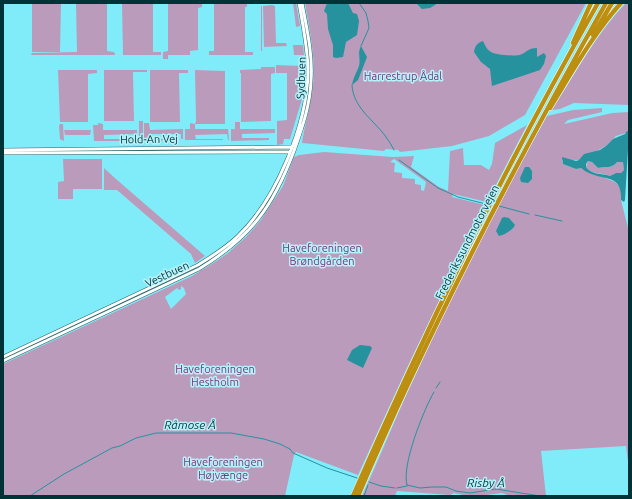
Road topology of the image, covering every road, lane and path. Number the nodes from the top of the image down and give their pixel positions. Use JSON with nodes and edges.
{"nodes":[{"id":1,"x":299,"y":3,"type":"edge"},
{"id":2,"x":302,"y":3,"type":"edge"},
{"id":3,"x":593,"y":3,"type":"edge"},
{"id":4,"x":598,"y":3,"type":"edge"},
{"id":5,"x":606,"y":3,"type":"edge"},
{"id":6,"x":612,"y":3,"type":"edge"},
{"id":7,"x":621,"y":3,"type":"edge"},
{"id":8,"x":583,"y":54,"type":"junction"},
{"id":9,"x":563,"y":65,"type":"junction"},
{"id":10,"x":535,"y":131,"type":"junction"},
{"id":11,"x":293,"y":147,"type":"junction"},
{"id":12,"x":3,"y":150,"type":"edge"},
{"id":13,"x":291,"y":152,"type":"junction"},
{"id":14,"x":3,"y":153,"type":"edge"},
{"id":15,"x":3,"y":357,"type":"edge"},
{"id":16,"x":3,"y":362,"type":"edge"},
{"id":17,"x":353,"y":496,"type":"edge"},
{"id":18,"x":358,"y":496,"type":"edge"}],
"edges":[{"from":1,"to":11,"type":"street","name":"Sydbuen"},
{"from":2,"to":11,"type":"street","name":"Sydbuen"},
{"from":3,"to":9,"type":"highway"},
{"from":4,"to":9,"type":"highway","name":"Frederikssundmotorvejen"},
{"from":5,"to":10,"type":"highway","name":"Frederikssundmotorvejen"},
{"from":6,"to":8,"type":"highway"},
{"from":7,"to":8,"type":"highway"},
{"from":8,"to":10,"type":"highway"},
{"from":9,"to":17,"type":"highway","name":"Frederikssundmotorvejen"},
{"from":10,"to":18,"type":"highway","name":"Frederikssundmotorvejen"},
{"from":11,"to":12,"type":"street","name":"Hold-An Vej"},
{"from":11,"to":13,"type":"street","name":"Vestbuen"},
{"from":13,"to":14,"type":"street","name":"Hold-An Vej"},
{"from":13,"to":15,"type":"street","name":"Vestbuen"},
{"from":13,"to":16,"type":"street","name":"Vestbuen"}]}
